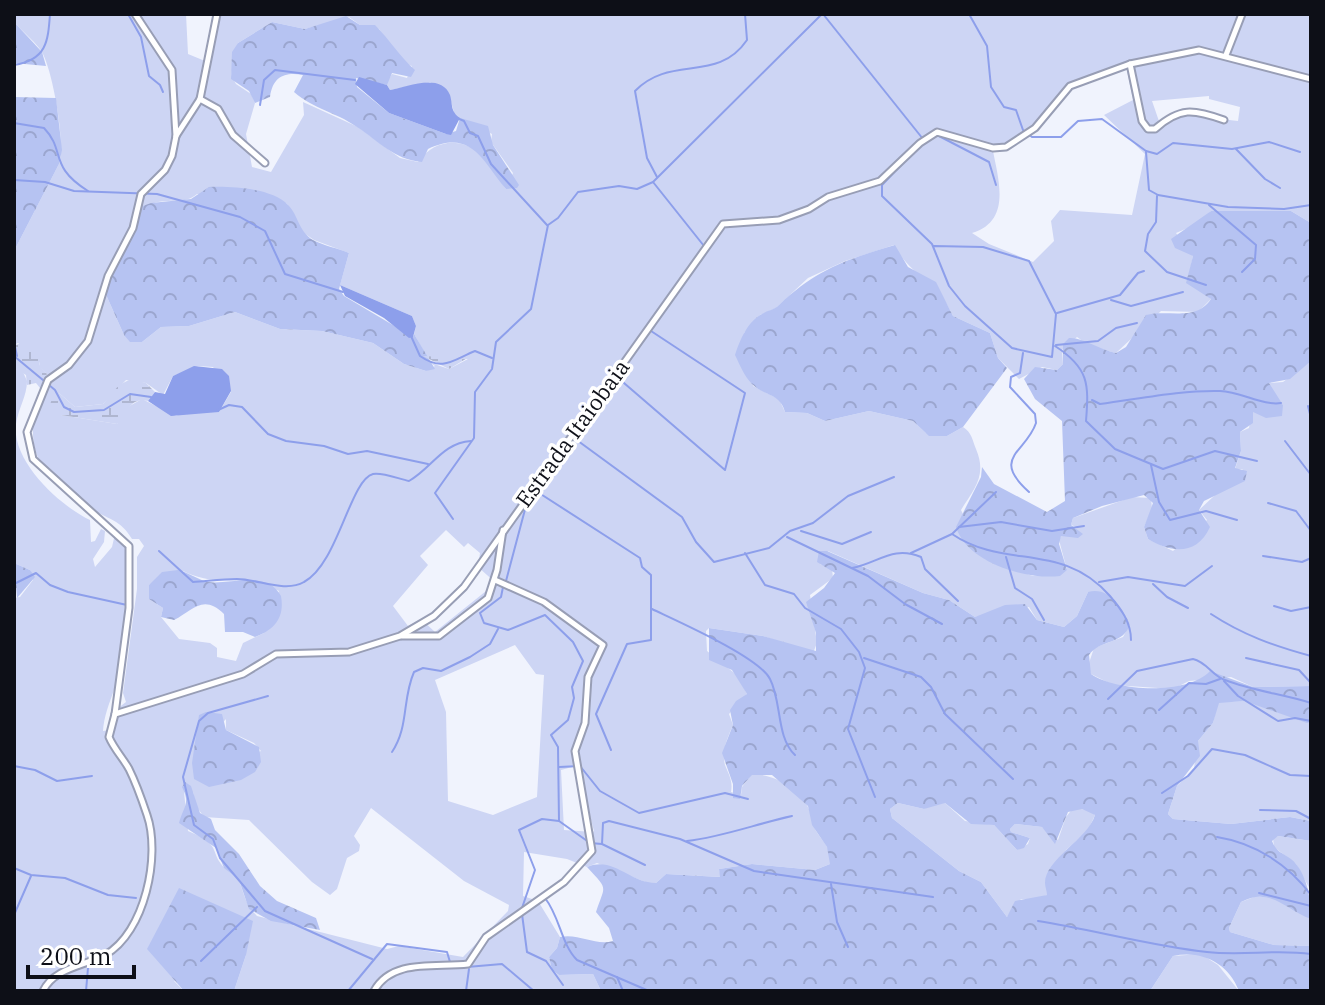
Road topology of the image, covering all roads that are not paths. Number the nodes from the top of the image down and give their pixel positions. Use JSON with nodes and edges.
{"nodes":[{"id":1,"x":135,"y":14,"type":"edge"},
{"id":2,"x":217,"y":14,"type":"edge"},
{"id":3,"x":1242,"y":14,"type":"edge"},
{"id":4,"x":1226,"y":55,"type":"junction"},
{"id":5,"x":1130,"y":64,"type":"junction"},
{"id":6,"x":1311,"y":79,"type":"edge"},
{"id":7,"x":200,"y":99,"type":"junction"},
{"id":8,"x":1224,"y":120,"type":"dead end"},
{"id":9,"x":176,"y":136,"type":"junction"},
{"id":10,"x":265,"y":163,"type":"dead end"},
{"id":11,"x":503,"y":529,"type":"junction"},
{"id":12,"x":495,"y":580,"type":"junction"},
{"id":13,"x":400,"y":636,"type":"junction"},
{"id":14,"x":115,"y":714,"type":"junction"},
{"id":15,"x":43,"y":991,"type":"edge"},
{"id":16,"x":374,"y":991,"type":"edge"}],
"edges":[{"from":1,"to":9,"type":"street"},
{"from":2,"to":7,"type":"street"},
{"from":3,"to":4,"type":"street"},
{"from":4,"to":5,"type":"street","name":"Estrada Itaiobaia"},
{"from":4,"to":6,"type":"street","name":"Estrada Itaiobaia"},
{"from":5,"to":8,"type":"street"},
{"from":5,"to":11,"type":"street","name":"Estrada Itaiobaia"},
{"from":7,"to":9,"type":"street"},
{"from":7,"to":10,"type":"street"},
{"from":9,"to":14,"type":"street"},
{"from":11,"to":12,"type":"street"},
{"from":11,"to":13,"type":"street","name":"Estrada Itaiobaia"},
{"from":12,"to":13,"type":"street"},
{"from":12,"to":16,"type":"street"},
{"from":13,"to":14,"type":"street","name":"Estrada Itaiobaia"},
{"from":14,"to":15,"type":"street"}]}
